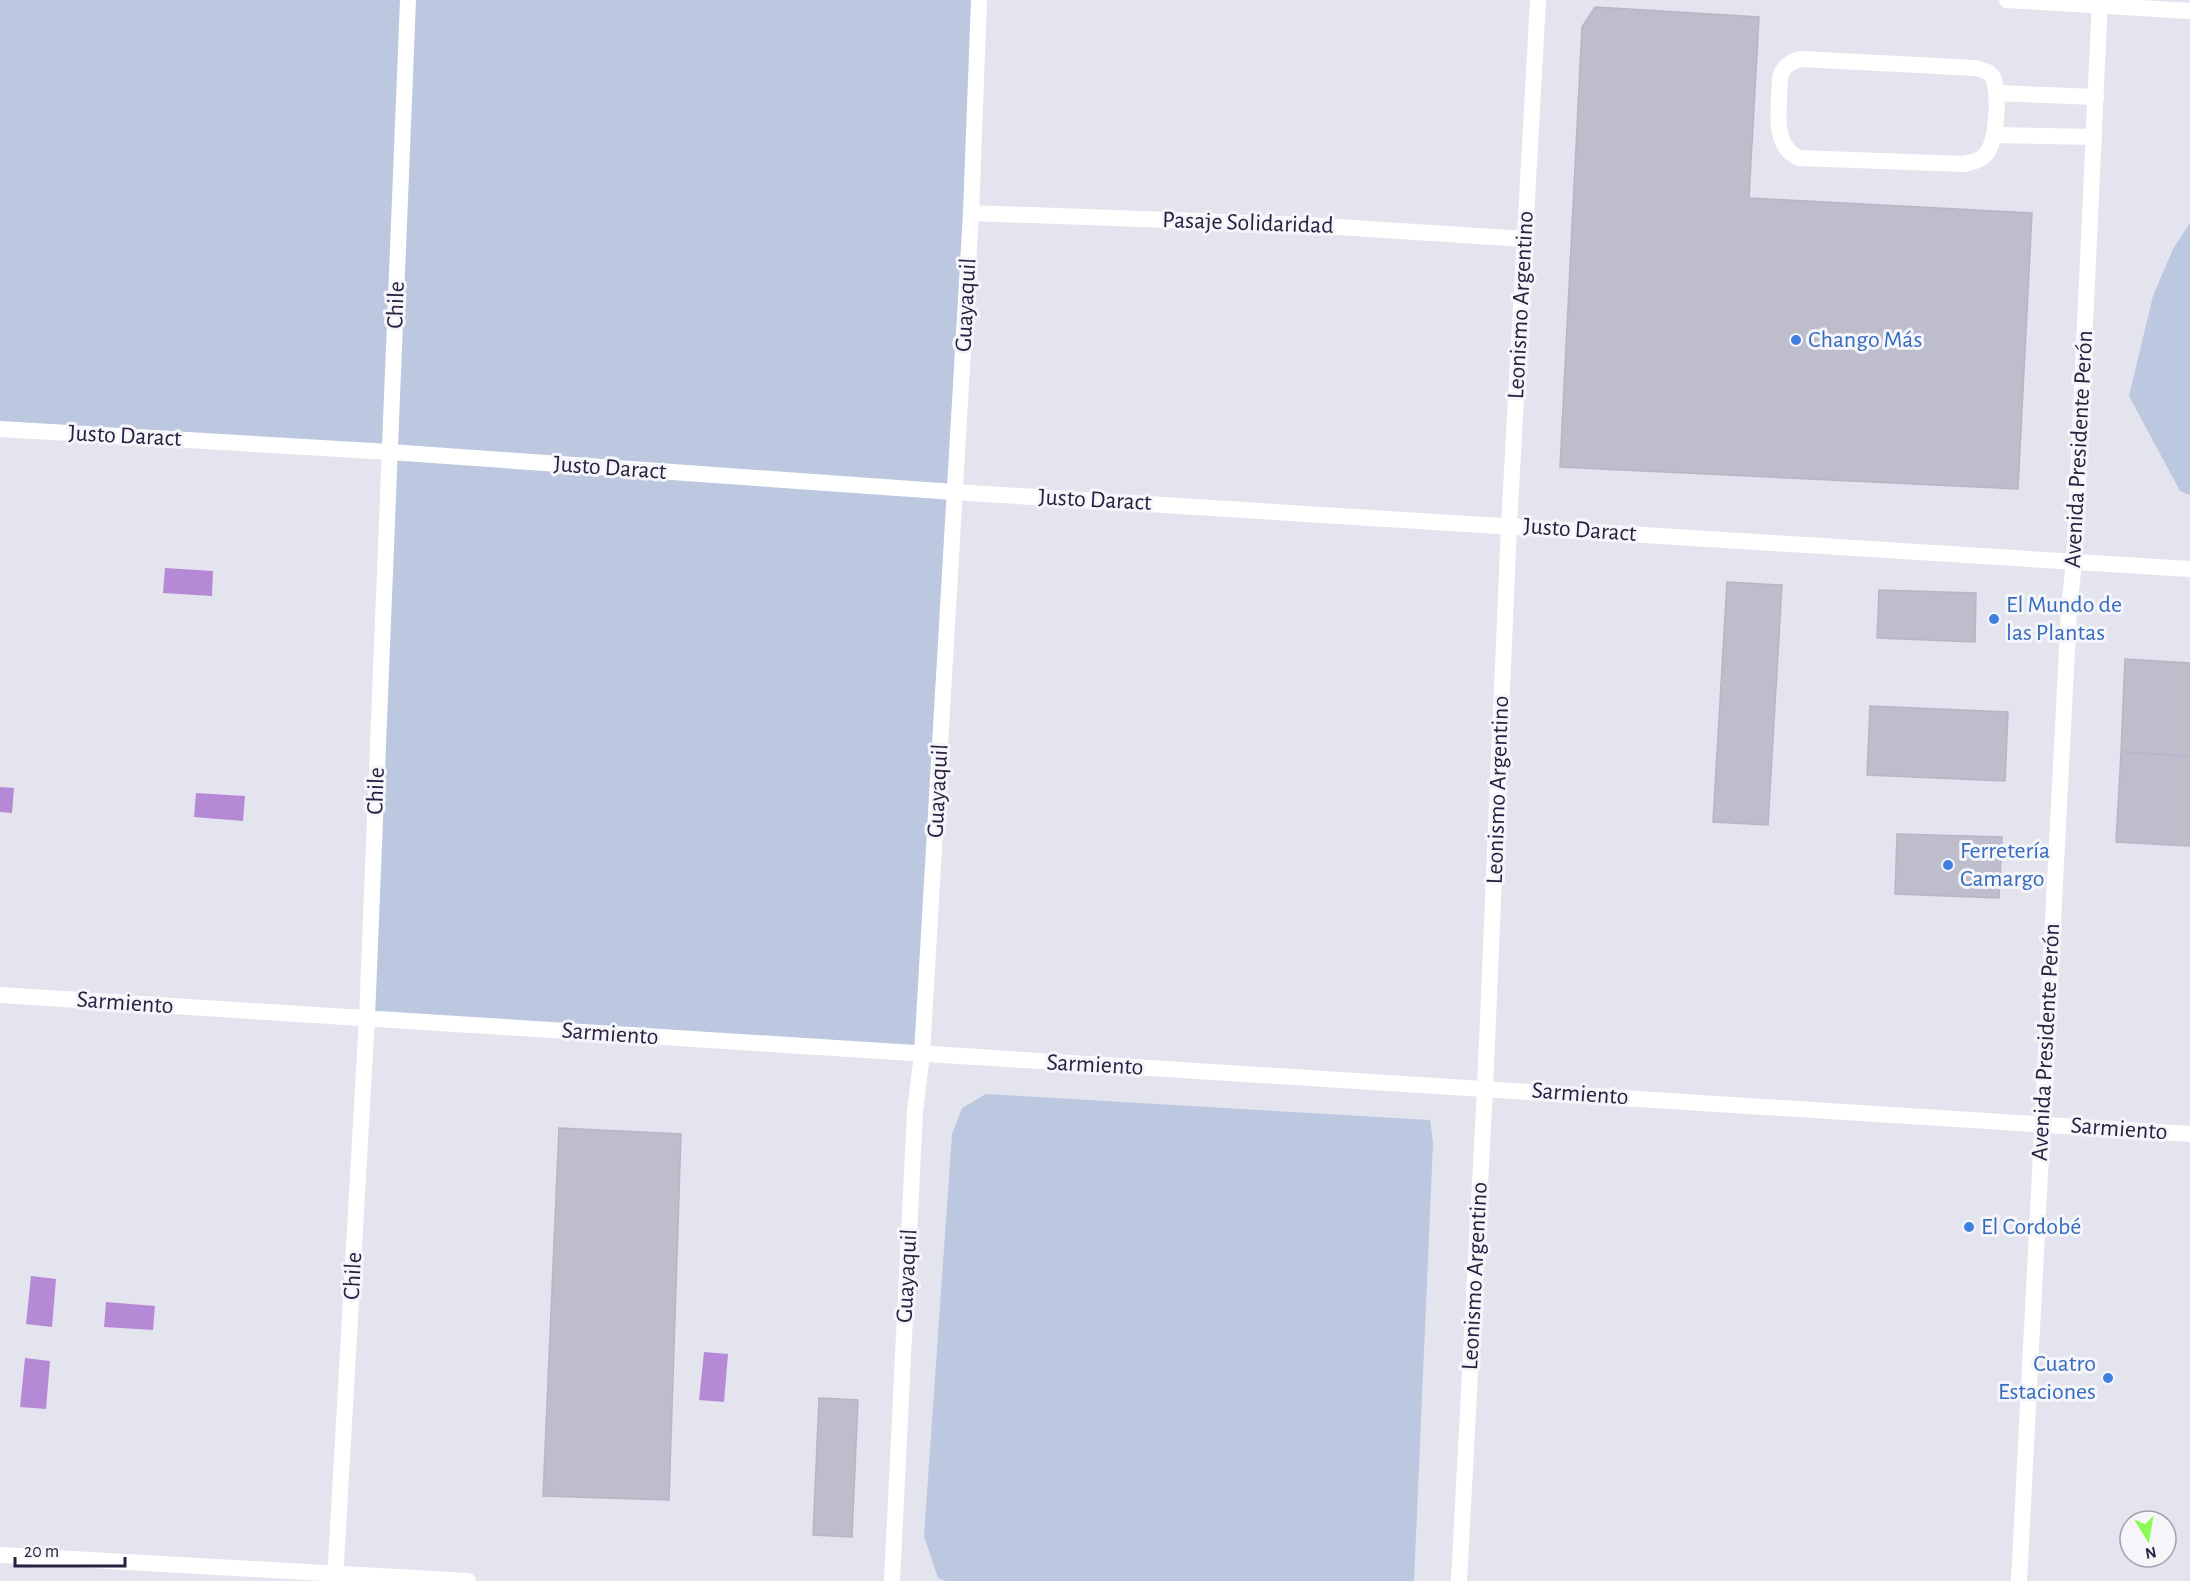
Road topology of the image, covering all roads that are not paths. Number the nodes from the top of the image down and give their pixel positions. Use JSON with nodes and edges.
{"nodes":[{"id":1,"x":408,"y":0,"type":"edge"},
{"id":2,"x":979,"y":0,"type":"edge"},
{"id":3,"x":1538,"y":0,"type":"edge"},
{"id":4,"x":2007,"y":0,"type":"edge"},
{"id":5,"x":2100,"y":3,"type":"edge"},
{"id":6,"x":2190,"y":11,"type":"edge"},
{"id":7,"x":1996,"y":93,"type":"junction"},
{"id":8,"x":2096,"y":97,"type":"junction"},
{"id":9,"x":1994,"y":135,"type":"junction"},
{"id":10,"x":2094,"y":137,"type":"junction"},
{"id":11,"x":971,"y":213,"type":"junction"},
{"id":12,"x":1524,"y":238,"type":"junction"},
{"id":13,"x":0,"y":429,"type":"edge"},
{"id":14,"x":390,"y":452,"type":"junction"},
{"id":15,"x":954,"y":492,"type":"junction"},
{"id":16,"x":1509,"y":525,"type":"junction"},
{"id":17,"x":2074,"y":562,"type":"junction"},
{"id":18,"x":2190,"y":569,"type":"edge"},
{"id":19,"x":0,"y":994,"type":"edge"},
{"id":20,"x":368,"y":1018,"type":"junction"},
{"id":21,"x":922,"y":1054,"type":"junction"},
{"id":22,"x":1485,"y":1088,"type":"junction"},
{"id":23,"x":2042,"y":1124,"type":"junction"},
{"id":24,"x":2190,"y":1134,"type":"edge"},
{"id":25,"x":0,"y":1555,"type":"edge"},
{"id":26,"x":336,"y":1577,"type":"edge"},
{"id":27,"x":468,"y":1581,"type":"edge"},
{"id":28,"x":892,"y":1581,"type":"edge"},
{"id":29,"x":1459,"y":1581,"type":"edge"},
{"id":30,"x":2019,"y":1581,"type":"edge"}],
"edges":[{"from":1,"to":14,"type":"street","name":"Chile"},
{"from":2,"to":11,"type":"street","name":"Guayaquil"},
{"from":3,"to":12,"type":"street","name":"Leonismo Argentino"},
{"from":4,"to":5,"type":"street"},
{"from":5,"to":6,"type":"street"},
{"from":5,"to":8,"type":"street","name":"Avenida Presidente Perón"},
{"from":7,"to":8,"type":"street"},
{"from":7,"to":9,"type":"street"},
{"from":7,"to":9,"type":"street"},
{"from":8,"to":10,"type":"street","name":"Avenida Presidente Perón"},
{"from":9,"to":10,"type":"street"},
{"from":10,"to":17,"type":"street","name":"Avenida Presidente Perón"},
{"from":11,"to":12,"type":"street","name":"Pasaje Solidaridad"},
{"from":11,"to":15,"type":"street","name":"Guayaquil"},
{"from":12,"to":16,"type":"street","name":"Leonismo Argentino"},
{"from":13,"to":14,"type":"street","name":"Justo Daract"},
{"from":14,"to":15,"type":"street","name":"Justo Daract"},
{"from":14,"to":20,"type":"street","name":"Chile"},
{"from":15,"to":16,"type":"street","name":"Justo Daract"},
{"from":15,"to":21,"type":"street","name":"Guayaquil"},
{"from":16,"to":17,"type":"street","name":"Justo Daract"},
{"from":16,"to":22,"type":"street","name":"Leonismo Argentino"},
{"from":17,"to":18,"type":"street","name":"Justo Daract"},
{"from":17,"to":23,"type":"street","name":"Avenida Presidente Perón"},
{"from":19,"to":20,"type":"street","name":"Sarmiento"},
{"from":20,"to":21,"type":"street","name":"Sarmiento"},
{"from":20,"to":26,"type":"street","name":"Chile"},
{"from":21,"to":22,"type":"street","name":"Sarmiento"},
{"from":21,"to":28,"type":"street","name":"Guayaquil"},
{"from":22,"to":23,"type":"street","name":"Sarmiento"},
{"from":22,"to":29,"type":"street","name":"Leonismo Argentino"},
{"from":23,"to":24,"type":"street","name":"Sarmiento"},
{"from":23,"to":30,"type":"street","name":"Avenida Presidente Perón"},
{"from":25,"to":26,"type":"street"},
{"from":26,"to":27,"type":"street"}]}
